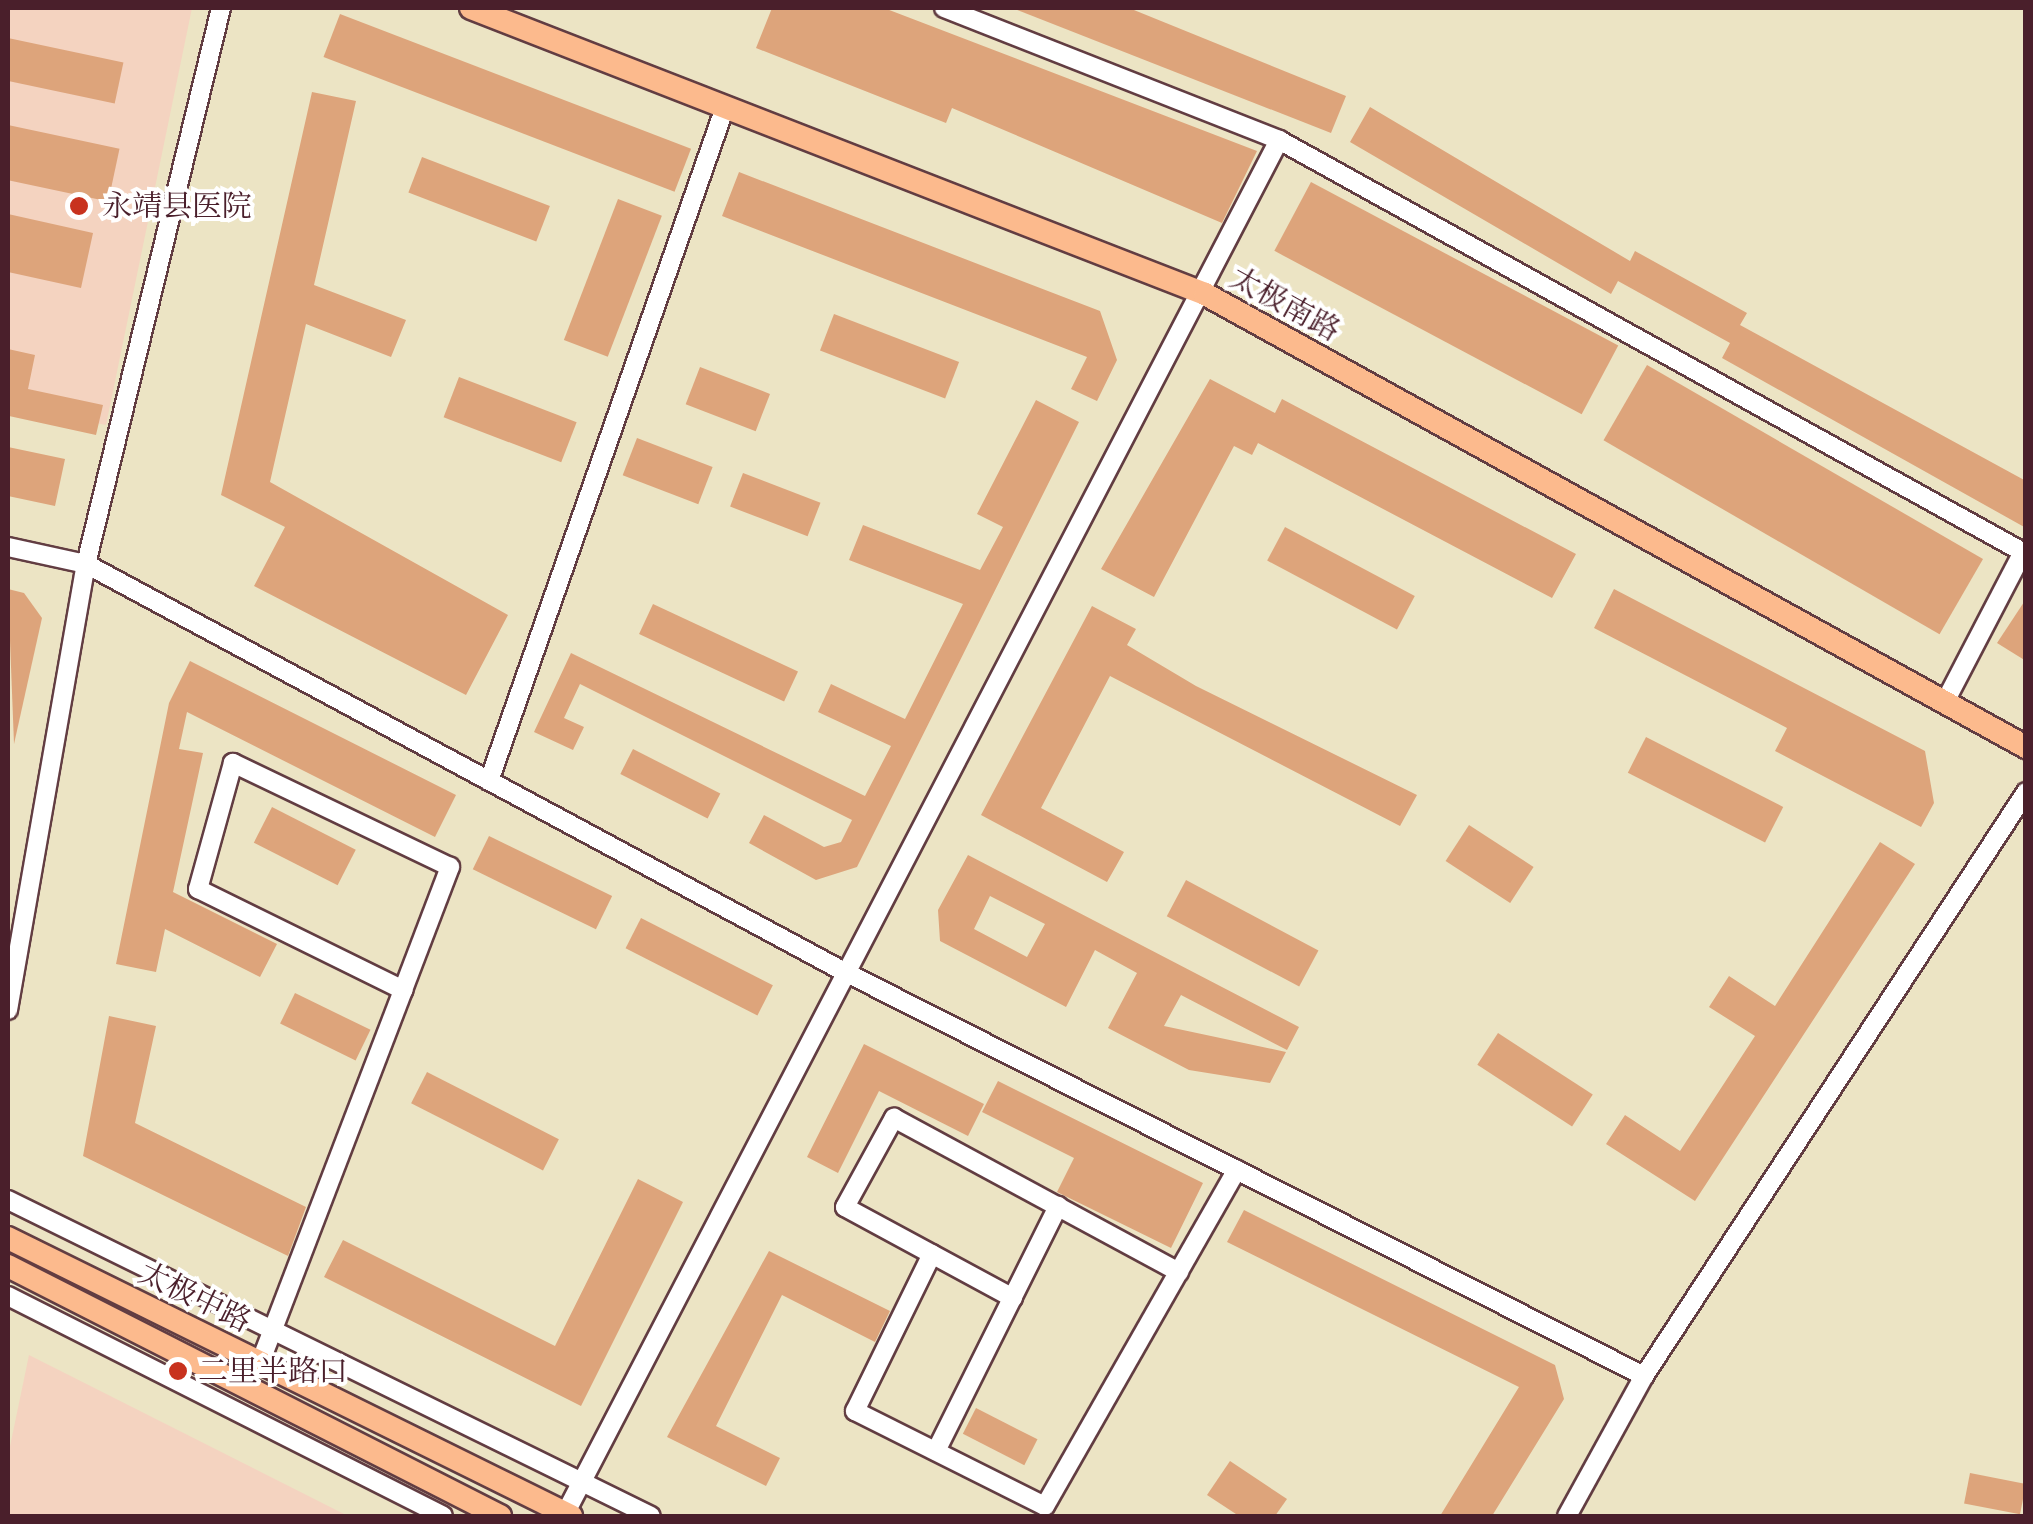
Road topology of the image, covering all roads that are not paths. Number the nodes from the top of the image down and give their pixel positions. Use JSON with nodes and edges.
{"nodes":[{"id":1,"x":221,"y":8,"type":"edge"},
{"id":2,"x":472,"y":8,"type":"edge"},
{"id":3,"x":944,"y":8,"type":"edge"},
{"id":4,"x":725,"y":107,"type":"junction"},
{"id":5,"x":1279,"y":140,"type":"junction"},
{"id":6,"x":1204,"y":294,"type":"junction"},
{"id":7,"x":8,"y":547,"type":"edge"},
{"id":8,"x":86,"y":564,"type":"junction"},
{"id":9,"x":1945,"y":702,"type":"junction"},
{"id":10,"x":2025,"y":746,"type":"edge"},
{"id":11,"x":489,"y":781,"type":"junction"},
{"id":12,"x":2026,"y":792,"type":"edge"},
{"id":13,"x":842,"y":970,"type":"junction"},
{"id":14,"x":404,"y":990,"type":"junction"},
{"id":15,"x":8,"y":1010,"type":"edge"},
{"id":16,"x":1237,"y":1170,"type":"junction"},
{"id":17,"x":8,"y":1200,"type":"edge"},
{"id":18,"x":1058,"y":1206,"type":"junction"},
{"id":19,"x":8,"y":1238,"type":"edge"},
{"id":20,"x":932,"y":1254,"type":"junction"},
{"id":21,"x":8,"y":1266,"type":"edge"},
{"id":22,"x":1179,"y":1272,"type":"junction"},
{"id":23,"x":8,"y":1296,"type":"edge"},
{"id":24,"x":1013,"y":1298,"type":"junction"},
{"id":25,"x":273,"y":1329,"type":"junction"},
{"id":26,"x":260,"y":1363,"type":"junction"},
{"id":27,"x":1644,"y":1376,"type":"junction"},
{"id":28,"x":936,"y":1452,"type":"junction"},
{"id":29,"x":580,"y":1482,"type":"junction"},
{"id":30,"x":566,"y":1515,"type":"edge"},
{"id":31,"x":442,"y":1516,"type":"edge"},
{"id":32,"x":500,"y":1516,"type":"edge"},
{"id":33,"x":651,"y":1516,"type":"edge"},
{"id":34,"x":1567,"y":1516,"type":"edge"}],
"edges":[{"from":1,"to":8,"type":"street"},
{"from":2,"to":4,"type":"main road","name":"太极南路"},
{"from":3,"to":5,"type":"street"},
{"from":4,"to":6,"type":"main road","name":"太极南路"},
{"from":4,"to":11,"type":"street"},
{"from":5,"to":6,"type":"street"},
{"from":5,"to":9,"type":"street"},
{"from":6,"to":9,"type":"main road","name":"太极南路"},
{"from":6,"to":13,"type":"street"},
{"from":7,"to":8,"type":"street"},
{"from":8,"to":11,"type":"street"},
{"from":8,"to":15,"type":"street"},
{"from":9,"to":10,"type":"main road","name":"太极南路"},
{"from":11,"to":13,"type":"street"},
{"from":12,"to":27,"type":"street"},
{"from":13,"to":16,"type":"street"},
{"from":13,"to":29,"type":"street"},
{"from":14,"to":14,"type":"street"},
{"from":14,"to":25,"type":"street"},
{"from":16,"to":22,"type":"street"},
{"from":16,"to":27,"type":"street"},
{"from":17,"to":25,"type":"street"},
{"from":18,"to":20,"type":"street"},
{"from":18,"to":22,"type":"street"},
{"from":18,"to":24,"type":"street"},
{"from":19,"to":26,"type":"main road","name":"太极中路"},
{"from":20,"to":24,"type":"street"},
{"from":20,"to":28,"type":"street"},
{"from":21,"to":32,"type":"main road","name":"太极中路"},
{"from":22,"to":28,"type":"street"},
{"from":23,"to":31,"type":"street"},
{"from":24,"to":28,"type":"street"},
{"from":25,"to":26,"type":"street"},
{"from":25,"to":29,"type":"street"},
{"from":26,"to":30,"type":"main road","name":"太极中路"},
{"from":27,"to":34,"type":"street"},
{"from":29,"to":30,"type":"street"},
{"from":29,"to":33,"type":"street"}]}
